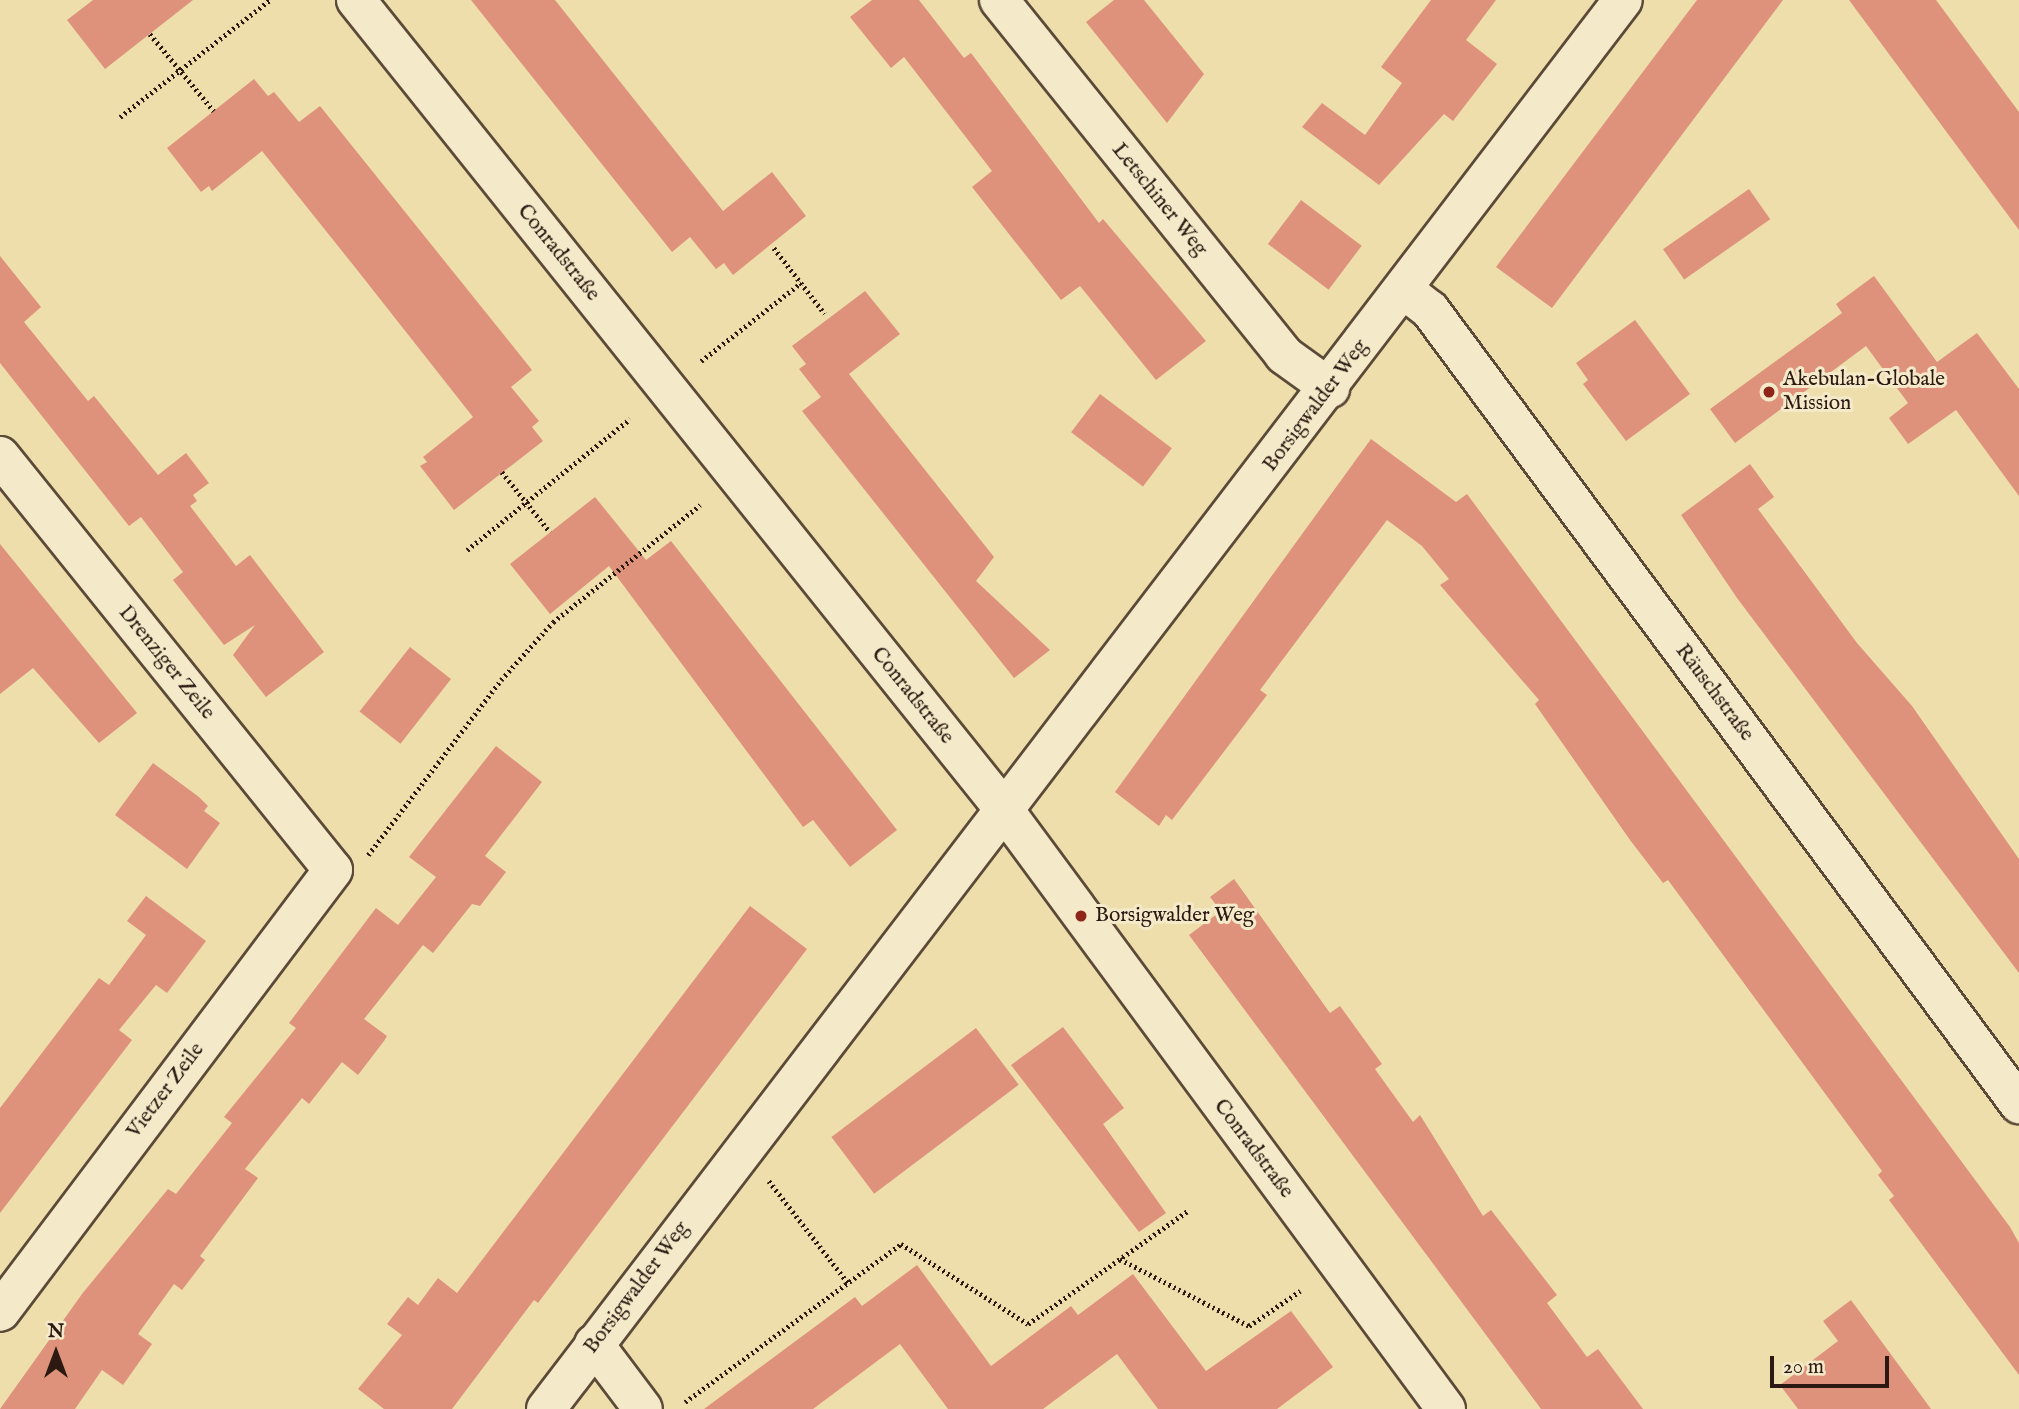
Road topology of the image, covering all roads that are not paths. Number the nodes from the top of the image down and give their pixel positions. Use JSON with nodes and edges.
{"nodes":[{"id":1,"x":356,"y":0,"type":"edge"},
{"id":2,"x":999,"y":0,"type":"edge"},
{"id":3,"x":1623,"y":0,"type":"edge"},
{"id":4,"x":1403,"y":289,"type":"junction"},
{"id":5,"x":1330,"y":388,"type":"junction"},
{"id":6,"x":0,"y":456,"type":"edge"},
{"id":7,"x":1002,"y":807,"type":"junction"},
{"id":8,"x":346,"y":869,"type":"joint"},
{"id":9,"x":2019,"y":1104,"type":"edge"},
{"id":10,"x":0,"y":1312,"type":"edge"},
{"id":11,"x":594,"y":1344,"type":"junction"},
{"id":12,"x":546,"y":1409,"type":"edge"},
{"id":13,"x":643,"y":1409,"type":"edge"},
{"id":14,"x":1446,"y":1409,"type":"edge"}],
"edges":[{"from":1,"to":7,"type":"street","name":"Conradstraße"},
{"from":2,"to":5,"type":"street","name":"Letschiner Weg"},
{"from":3,"to":4,"type":"street","name":"Borsigwalder Weg"},
{"from":4,"to":5,"type":"street","name":"Borsigwalder Weg"},
{"from":4,"to":9,"type":"street","name":"Räuschstraße"},
{"from":5,"to":7,"type":"street","name":"Borsigwalder Weg"},
{"from":6,"to":8,"type":"street","name":"Drenziger Zeile"},
{"from":7,"to":11,"type":"street","name":"Borsigwalder Weg"},
{"from":7,"to":14,"type":"street","name":"Conradstraße"},
{"from":8,"to":10,"type":"street","name":"Vietzer Zeile"},
{"from":11,"to":12,"type":"street","name":"Borsigwalder Weg"},
{"from":11,"to":13,"type":"street"}]}
